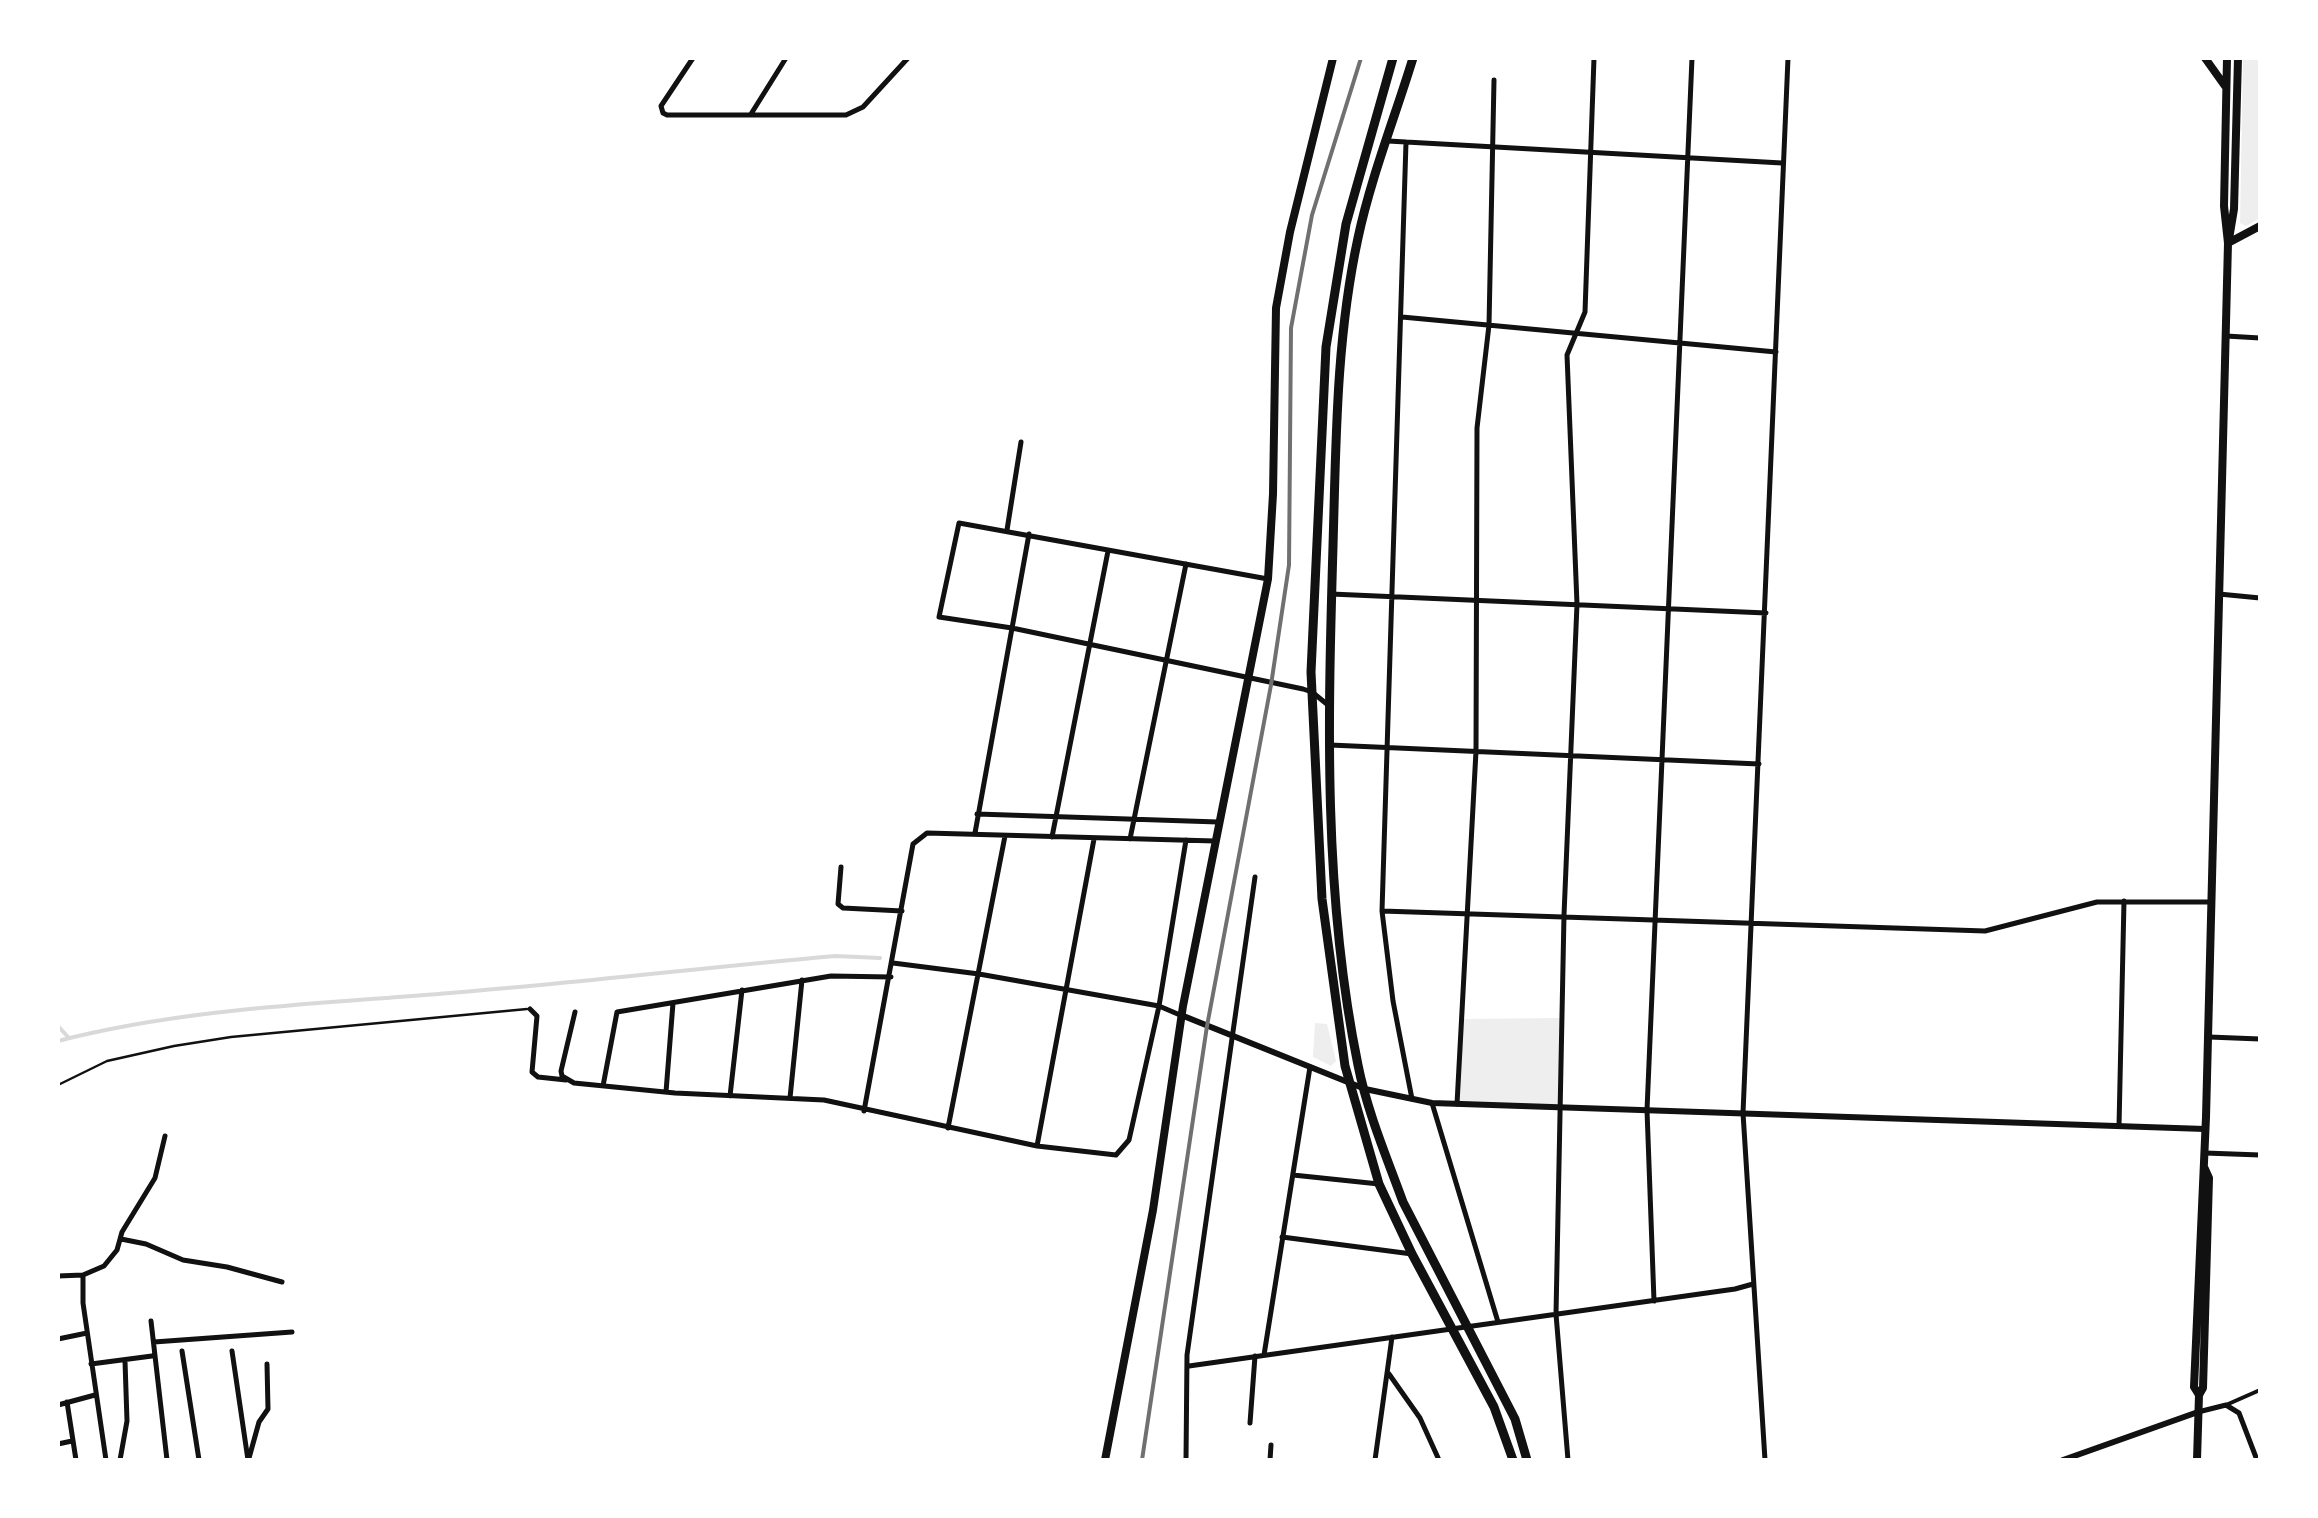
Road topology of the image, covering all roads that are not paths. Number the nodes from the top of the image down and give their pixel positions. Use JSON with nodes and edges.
{"nodes":[{"id":1,"x":692,"y":58,"type":"edge"},
{"id":2,"x":786,"y":58,"type":"edge"},
{"id":3,"x":908,"y":58,"type":"edge"},
{"id":4,"x":1333,"y":58,"type":"edge"},
{"id":5,"x":1394,"y":58,"type":"edge"},
{"id":6,"x":1413,"y":58,"type":"edge"},
{"id":7,"x":1594,"y":58,"type":"edge"},
{"id":8,"x":1692,"y":58,"type":"edge"},
{"id":9,"x":1788,"y":58,"type":"edge"},
{"id":10,"x":2205,"y":58,"type":"edge"},
{"id":11,"x":2226,"y":58,"type":"edge"},
{"id":12,"x":2238,"y":58,"type":"edge"},
{"id":13,"x":1494,"y":80,"type":"dead end"},
{"id":14,"x":2226,"y":89,"type":"junction"},
{"id":15,"x":750,"y":114,"type":"junction"},
{"id":16,"x":1388,"y":140,"type":"junction"},
{"id":17,"x":1406,"y":142,"type":"junction"},
{"id":18,"x":1494,"y":147,"type":"junction"},
{"id":19,"x":1592,"y":152,"type":"junction"},
{"id":20,"x":1688,"y":158,"type":"junction"},
{"id":21,"x":1782,"y":163,"type":"junction"},
{"id":22,"x":2260,"y":226,"type":"edge"},
{"id":23,"x":2228,"y":244,"type":"junction"},
{"id":24,"x":1402,"y":317,"type":"junction"},
{"id":25,"x":1489,"y":325,"type":"junction"},
{"id":26,"x":1574,"y":333,"type":"junction"},
{"id":27,"x":2226,"y":336,"type":"junction"},
{"id":28,"x":2260,"y":338,"type":"edge"},
{"id":29,"x":1678,"y":343,"type":"junction"},
{"id":30,"x":1776,"y":352,"type":"junction"},
{"id":31,"x":1020,"y":442,"type":"dead end"},
{"id":32,"x":1008,"y":530,"type":"junction"},
{"id":33,"x":1029,"y":534,"type":"junction"},
{"id":34,"x":1108,"y":549,"type":"junction"},
{"id":35,"x":1186,"y":564,"type":"junction"},
{"id":36,"x":1268,"y":579,"type":"junction"},
{"id":37,"x":1332,"y":594,"type":"junction"},
{"id":38,"x":2220,"y":594,"type":"junction"},
{"id":39,"x":1390,"y":596,"type":"junction"},
{"id":40,"x":2260,"y":598,"type":"edge"},
{"id":41,"x":1475,"y":600,"type":"junction"},
{"id":42,"x":1577,"y":604,"type":"junction"},
{"id":43,"x":1668,"y":608,"type":"junction"},
{"id":44,"x":1766,"y":613,"type":"junction"},
{"id":45,"x":1012,"y":628,"type":"junction"},
{"id":46,"x":1090,"y":644,"type":"junction"},
{"id":47,"x":1168,"y":659,"type":"junction"},
{"id":48,"x":1247,"y":679,"type":"junction"},
{"id":49,"x":1312,"y":692,"type":"junction"},
{"id":50,"x":1328,"y":705,"type":"junction"},
{"id":51,"x":1327,"y":745,"type":"junction"},
{"id":52,"x":1385,"y":747,"type":"junction"},
{"id":53,"x":1476,"y":751,"type":"junction"},
{"id":54,"x":1572,"y":756,"type":"junction"},
{"id":55,"x":1662,"y":760,"type":"junction"},
{"id":56,"x":1759,"y":764,"type":"junction"},
{"id":57,"x":977,"y":814,"type":"junction"},
{"id":58,"x":1055,"y":816,"type":"junction"},
{"id":59,"x":1134,"y":818,"type":"junction"},
{"id":60,"x":1218,"y":822,"type":"junction"},
{"id":61,"x":975,"y":833,"type":"junction"},
{"id":62,"x":1005,"y":836,"type":"junction"},
{"id":63,"x":1052,"y":837,"type":"junction"},
{"id":64,"x":1094,"y":838,"type":"junction"},
{"id":65,"x":1130,"y":839,"type":"junction"},
{"id":66,"x":1186,"y":840,"type":"junction"},
{"id":67,"x":1215,"y":841,"type":"junction"},
{"id":68,"x":840,"y":867,"type":"dead end"},
{"id":69,"x":1255,"y":878,"type":"dead end"},
{"id":70,"x":2124,"y":901,"type":"junction"},
{"id":71,"x":2212,"y":902,"type":"junction"},
{"id":72,"x":1382,"y":910,"type":"junction"},
{"id":73,"x":902,"y":912,"type":"junction"},
{"id":74,"x":1468,"y":912,"type":"junction"},
{"id":75,"x":1564,"y":915,"type":"junction"},
{"id":76,"x":1654,"y":918,"type":"junction"},
{"id":77,"x":1752,"y":922,"type":"junction"},
{"id":78,"x":894,"y":963,"type":"junction"},
{"id":79,"x":979,"y":974,"type":"junction"},
{"id":80,"x":890,"y":977,"type":"junction"},
{"id":81,"x":802,"y":980,"type":"junction"},
{"id":82,"x":1066,"y":989,"type":"junction"},
{"id":83,"x":742,"y":990,"type":"junction"},
{"id":84,"x":672,"y":1003,"type":"junction"},
{"id":85,"x":1159,"y":1006,"type":"junction"},
{"id":86,"x":530,"y":1009,"type":"joint"},
{"id":87,"x":575,"y":1012,"type":"dead end"},
{"id":88,"x":1181,"y":1015,"type":"junction"},
{"id":89,"x":1233,"y":1036,"type":"junction"},
{"id":90,"x":2208,"y":1037,"type":"junction"},
{"id":91,"x":2260,"y":1039,"type":"edge"},
{"id":92,"x":1310,"y":1066,"type":"junction"},
{"id":93,"x":569,"y":1081,"type":"junction"},
{"id":94,"x":1349,"y":1082,"type":"junction"},
{"id":95,"x":58,"y":1085,"type":"edge"},
{"id":96,"x":603,"y":1086,"type":"junction"},
{"id":97,"x":1365,"y":1089,"type":"junction"},
{"id":98,"x":666,"y":1092,"type":"junction"},
{"id":99,"x":730,"y":1096,"type":"junction"},
{"id":100,"x":790,"y":1098,"type":"junction"},
{"id":101,"x":1412,"y":1099,"type":"junction"},
{"id":102,"x":1432,"y":1103,"type":"junction"},
{"id":103,"x":1457,"y":1104,"type":"junction"},
{"id":104,"x":1558,"y":1107,"type":"junction"},
{"id":105,"x":1648,"y":1110,"type":"junction"},
{"id":106,"x":864,"y":1111,"type":"junction"},
{"id":107,"x":1743,"y":1113,"type":"junction"},
{"id":108,"x":2119,"y":1126,"type":"junction"},
{"id":109,"x":948,"y":1128,"type":"junction"},
{"id":110,"x":2206,"y":1129,"type":"junction"},
{"id":111,"x":165,"y":1136,"type":"dead end"},
{"id":112,"x":1037,"y":1146,"type":"junction"},
{"id":113,"x":2205,"y":1153,"type":"junction"},
{"id":114,"x":2260,"y":1155,"type":"edge"},
{"id":115,"x":1293,"y":1175,"type":"junction"},
{"id":116,"x":1379,"y":1184,"type":"junction"},
{"id":117,"x":1282,"y":1238,"type":"junction"},
{"id":118,"x":120,"y":1239,"type":"junction"},
{"id":119,"x":1412,"y":1254,"type":"junction"},
{"id":120,"x":84,"y":1274,"type":"junction"},
{"id":121,"x":58,"y":1276,"type":"edge"},
{"id":122,"x":282,"y":1282,"type":"dead end"},
{"id":123,"x":1753,"y":1284,"type":"junction"},
{"id":124,"x":1654,"y":1301,"type":"junction"},
{"id":125,"x":1556,"y":1314,"type":"junction"},
{"id":126,"x":151,"y":1321,"type":"dead end"},
{"id":127,"x":1498,"y":1322,"type":"junction"},
{"id":128,"x":1469,"y":1326,"type":"junction"},
{"id":129,"x":1452,"y":1329,"type":"junction"},
{"id":130,"x":292,"y":1332,"type":"dead end"},
{"id":131,"x":88,"y":1333,"type":"junction"},
{"id":132,"x":1392,"y":1337,"type":"junction"},
{"id":133,"x":58,"y":1339,"type":"edge"},
{"id":134,"x":154,"y":1342,"type":"junction"},
{"id":135,"x":232,"y":1350,"type":"dead end"},
{"id":136,"x":182,"y":1351,"type":"dead end"},
{"id":137,"x":1264,"y":1355,"type":"junction"},
{"id":138,"x":153,"y":1356,"type":"junction"},
{"id":139,"x":1255,"y":1356,"type":"junction"},
{"id":140,"x":124,"y":1361,"type":"junction"},
{"id":141,"x":91,"y":1364,"type":"junction"},
{"id":142,"x":267,"y":1364,"type":"dead end"},
{"id":143,"x":1189,"y":1366,"type":"junction"},
{"id":144,"x":1387,"y":1371,"type":"junction"},
{"id":145,"x":2260,"y":1390,"type":"edge"},
{"id":146,"x":95,"y":1395,"type":"junction"},
{"id":147,"x":67,"y":1402,"type":"junction"},
{"id":148,"x":58,"y":1405,"type":"edge"},
{"id":149,"x":2226,"y":1405,"type":"junction"},
{"id":150,"x":2198,"y":1412,"type":"junction"},
{"id":151,"x":1250,"y":1423,"type":"dead end"},
{"id":152,"x":72,"y":1440,"type":"junction"},
{"id":153,"x":58,"y":1444,"type":"edge"},
{"id":154,"x":1271,"y":1445,"type":"dead end"},
{"id":155,"x":76,"y":1460,"type":"edge"},
{"id":156,"x":106,"y":1460,"type":"edge"},
{"id":157,"x":120,"y":1460,"type":"edge"},
{"id":158,"x":167,"y":1460,"type":"edge"},
{"id":159,"x":199,"y":1460,"type":"edge"},
{"id":160,"x":248,"y":1460,"type":"edge"},
{"id":161,"x":1105,"y":1460,"type":"edge"},
{"id":162,"x":1186,"y":1460,"type":"edge"},
{"id":163,"x":1270,"y":1460,"type":"edge"},
{"id":164,"x":1375,"y":1460,"type":"edge"},
{"id":165,"x":1439,"y":1460,"type":"edge"},
{"id":166,"x":1512,"y":1460,"type":"edge"},
{"id":167,"x":1527,"y":1460,"type":"edge"},
{"id":168,"x":1568,"y":1460,"type":"edge"},
{"id":169,"x":1766,"y":1460,"type":"edge"},
{"id":170,"x":2063,"y":1460,"type":"edge"},
{"id":171,"x":2196,"y":1460,"type":"edge"},
{"id":172,"x":2257,"y":1460,"type":"edge"}],
"edges":[{"from":1,"to":15,"type":"street"},
{"from":2,"to":15,"type":"street"},
{"from":3,"to":15,"type":"street"},
{"from":4,"to":36,"type":"main road"},
{"from":5,"to":49,"type":"main road"},
{"from":6,"to":16,"type":"main road"},
{"from":7,"to":19,"type":"street"},
{"from":8,"to":20,"type":"street"},
{"from":9,"to":21,"type":"street"},
{"from":10,"to":14,"type":"main road"},
{"from":11,"to":14,"type":"main road"},
{"from":12,"to":23,"type":"main road"},
{"from":13,"to":18,"type":"street"},
{"from":14,"to":23,"type":"main road"},
{"from":16,"to":17,"type":"street"},
{"from":16,"to":37,"type":"main road"},
{"from":17,"to":18,"type":"street"},
{"from":17,"to":24,"type":"street"},
{"from":18,"to":19,"type":"street"},
{"from":18,"to":25,"type":"street"},
{"from":19,"to":20,"type":"street"},
{"from":19,"to":26,"type":"street"},
{"from":20,"to":21,"type":"street"},
{"from":20,"to":29,"type":"street"},
{"from":21,"to":30,"type":"street"},
{"from":22,"to":23,"type":"main road"},
{"from":23,"to":27,"type":"main road"},
{"from":24,"to":25,"type":"street"},
{"from":24,"to":39,"type":"street"},
{"from":25,"to":26,"type":"street"},
{"from":25,"to":41,"type":"street"},
{"from":26,"to":29,"type":"street"},
{"from":26,"to":42,"type":"street"},
{"from":27,"to":28,"type":"street"},
{"from":27,"to":38,"type":"main road"},
{"from":29,"to":30,"type":"street"},
{"from":29,"to":43,"type":"street"},
{"from":30,"to":44,"type":"street"},
{"from":31,"to":32,"type":"street"},
{"from":32,"to":33,"type":"street"},
{"from":32,"to":45,"type":"street"},
{"from":33,"to":34,"type":"street"},
{"from":33,"to":45,"type":"street"},
{"from":34,"to":35,"type":"street"},
{"from":34,"to":46,"type":"street"},
{"from":35,"to":36,"type":"street"},
{"from":35,"to":47,"type":"street"},
{"from":36,"to":48,"type":"main road"},
{"from":37,"to":39,"type":"street"},
{"from":37,"to":50,"type":"main road"},
{"from":38,"to":40,"type":"street"},
{"from":38,"to":71,"type":"main road"},
{"from":39,"to":41,"type":"street"},
{"from":39,"to":52,"type":"street"},
{"from":41,"to":42,"type":"street"},
{"from":41,"to":53,"type":"street"},
{"from":42,"to":43,"type":"street"},
{"from":42,"to":54,"type":"street"},
{"from":43,"to":44,"type":"street"},
{"from":43,"to":55,"type":"street"},
{"from":44,"to":56,"type":"street"},
{"from":45,"to":46,"type":"street"},
{"from":45,"to":57,"type":"street"},
{"from":46,"to":47,"type":"street"},
{"from":46,"to":58,"type":"street"},
{"from":47,"to":48,"type":"street"},
{"from":47,"to":59,"type":"street"},
{"from":48,"to":49,"type":"street"},
{"from":48,"to":60,"type":"main road"},
{"from":49,"to":50,"type":"street"},
{"from":49,"to":94,"type":"main road"},
{"from":50,"to":51,"type":"main road"},
{"from":51,"to":52,"type":"street"},
{"from":51,"to":97,"type":"main road"},
{"from":52,"to":53,"type":"street"},
{"from":52,"to":72,"type":"street"},
{"from":53,"to":54,"type":"street"},
{"from":53,"to":74,"type":"street"},
{"from":54,"to":55,"type":"street"},
{"from":54,"to":75,"type":"street"},
{"from":55,"to":56,"type":"street"},
{"from":55,"to":76,"type":"street"},
{"from":56,"to":77,"type":"street"},
{"from":57,"to":58,"type":"street"},
{"from":57,"to":61,"type":"street"},
{"from":58,"to":59,"type":"street"},
{"from":58,"to":63,"type":"street"},
{"from":59,"to":60,"type":"street"},
{"from":59,"to":65,"type":"street"},
{"from":60,"to":67,"type":"main road"},
{"from":61,"to":62,"type":"street"},
{"from":61,"to":73,"type":"street"},
{"from":62,"to":63,"type":"street"},
{"from":62,"to":79,"type":"street"},
{"from":63,"to":64,"type":"street"},
{"from":64,"to":65,"type":"street"},
{"from":64,"to":82,"type":"street"},
{"from":65,"to":66,"type":"street"},
{"from":66,"to":67,"type":"street"},
{"from":66,"to":85,"type":"street"},
{"from":67,"to":88,"type":"main road"},
{"from":68,"to":73,"type":"street"},
{"from":69,"to":89,"type":"street"},
{"from":70,"to":71,"type":"street"},
{"from":70,"to":77,"type":"street"},
{"from":70,"to":108,"type":"street"},
{"from":71,"to":90,"type":"main road"},
{"from":72,"to":74,"type":"street"},
{"from":72,"to":101,"type":"street"},
{"from":73,"to":78,"type":"street"},
{"from":74,"to":75,"type":"street"},
{"from":74,"to":103,"type":"street"},
{"from":75,"to":76,"type":"street"},
{"from":75,"to":104,"type":"street"},
{"from":76,"to":77,"type":"street"},
{"from":76,"to":105,"type":"street"},
{"from":77,"to":107,"type":"street"},
{"from":78,"to":79,"type":"street"},
{"from":78,"to":80,"type":"street"},
{"from":79,"to":82,"type":"street"},
{"from":79,"to":109,"type":"street"},
{"from":80,"to":81,"type":"street"},
{"from":80,"to":106,"type":"street"},
{"from":81,"to":83,"type":"street"},
{"from":81,"to":100,"type":"street"},
{"from":82,"to":85,"type":"street"},
{"from":82,"to":112,"type":"street"},
{"from":83,"to":84,"type":"street"},
{"from":83,"to":99,"type":"street"},
{"from":84,"to":96,"type":"street"},
{"from":84,"to":98,"type":"street"},
{"from":85,"to":88,"type":"street"},
{"from":85,"to":112,"type":"street"},
{"from":86,"to":93,"type":"street"},
{"from":86,"to":95,"type":"lane"},
{"from":87,"to":93,"type":"street"},
{"from":88,"to":89,"type":"street"},
{"from":88,"to":161,"type":"main road"},
{"from":89,"to":92,"type":"street"},
{"from":89,"to":143,"type":"street"},
{"from":90,"to":91,"type":"street"},
{"from":90,"to":110,"type":"main road"},
{"from":92,"to":94,"type":"street"},
{"from":92,"to":115,"type":"street"},
{"from":93,"to":96,"type":"street"},
{"from":94,"to":97,"type":"street"},
{"from":94,"to":116,"type":"main road"},
{"from":96,"to":98,"type":"street"},
{"from":97,"to":101,"type":"street"},
{"from":97,"to":128,"type":"main road"},
{"from":98,"to":99,"type":"street"},
{"from":99,"to":100,"type":"street"},
{"from":100,"to":106,"type":"street"},
{"from":101,"to":102,"type":"street"},
{"from":102,"to":103,"type":"street"},
{"from":102,"to":127,"type":"street"},
{"from":103,"to":104,"type":"street"},
{"from":104,"to":105,"type":"street"},
{"from":104,"to":125,"type":"street"},
{"from":105,"to":107,"type":"street"},
{"from":105,"to":124,"type":"street"},
{"from":106,"to":109,"type":"street"},
{"from":107,"to":108,"type":"street"},
{"from":107,"to":123,"type":"street"},
{"from":108,"to":110,"type":"street"},
{"from":109,"to":112,"type":"street"},
{"from":110,"to":113,"type":"main road"},
{"from":111,"to":118,"type":"street"},
{"from":113,"to":114,"type":"street"},
{"from":113,"to":150,"type":"main road"},
{"from":115,"to":116,"type":"street"},
{"from":115,"to":117,"type":"street"},
{"from":116,"to":119,"type":"main road"},
{"from":117,"to":119,"type":"street"},
{"from":117,"to":137,"type":"street"},
{"from":118,"to":120,"type":"street"},
{"from":118,"to":122,"type":"street"},
{"from":119,"to":129,"type":"main road"},
{"from":120,"to":121,"type":"street"},
{"from":120,"to":131,"type":"street"},
{"from":123,"to":124,"type":"street"},
{"from":123,"to":169,"type":"street"},
{"from":124,"to":125,"type":"street"},
{"from":125,"to":127,"type":"street"},
{"from":125,"to":168,"type":"street"},
{"from":126,"to":134,"type":"street"},
{"from":127,"to":128,"type":"street"},
{"from":128,"to":129,"type":"street"},
{"from":128,"to":167,"type":"main road"},
{"from":129,"to":132,"type":"street"},
{"from":129,"to":166,"type":"main road"},
{"from":130,"to":134,"type":"street"},
{"from":131,"to":133,"type":"street"},
{"from":131,"to":141,"type":"street"},
{"from":132,"to":137,"type":"street"},
{"from":132,"to":144,"type":"street"},
{"from":134,"to":138,"type":"street"},
{"from":135,"to":160,"type":"street"},
{"from":136,"to":159,"type":"street"},
{"from":137,"to":139,"type":"street"},
{"from":138,"to":140,"type":"street"},
{"from":138,"to":158,"type":"street"},
{"from":139,"to":143,"type":"street"},
{"from":139,"to":151,"type":"street"},
{"from":140,"to":141,"type":"street"},
{"from":140,"to":157,"type":"street"},
{"from":141,"to":146,"type":"street"},
{"from":142,"to":160,"type":"street"},
{"from":143,"to":162,"type":"street"},
{"from":144,"to":164,"type":"street"},
{"from":144,"to":165,"type":"street"},
{"from":145,"to":149,"type":"street"},
{"from":146,"to":147,"type":"street"},
{"from":146,"to":156,"type":"street"},
{"from":147,"to":148,"type":"street"},
{"from":147,"to":152,"type":"street"},
{"from":149,"to":150,"type":"street"},
{"from":149,"to":172,"type":"street"},
{"from":150,"to":170,"type":"street"},
{"from":150,"to":171,"type":"main road"},
{"from":152,"to":153,"type":"street"},
{"from":152,"to":155,"type":"street"},
{"from":154,"to":163,"type":"street"}]}
